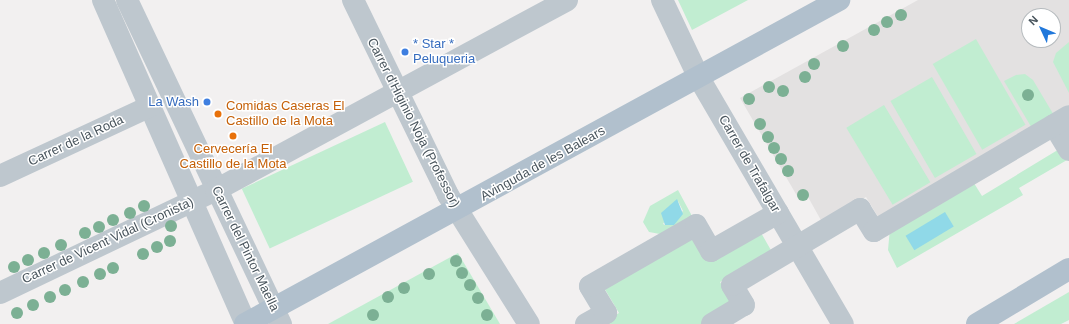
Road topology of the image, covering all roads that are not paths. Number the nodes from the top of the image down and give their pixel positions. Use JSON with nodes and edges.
{"nodes":[{"id":1,"x":103,"y":0,"type":"edge"},
{"id":2,"x":127,"y":0,"type":"edge"},
{"id":3,"x":353,"y":0,"type":"edge"},
{"id":4,"x":567,"y":0,"type":"edge"},
{"id":5,"x":662,"y":0,"type":"edge"},
{"id":6,"x":839,"y":0,"type":"edge"},
{"id":7,"x":699,"y":78,"type":"junction"},
{"id":8,"x":396,"y":94,"type":"junction"},
{"id":9,"x":151,"y":106,"type":"junction"},
{"id":10,"x":1062,"y":121,"type":"edge"},
{"id":11,"x":1069,"y":150,"type":"edge"},
{"id":12,"x":0,"y":176,"type":"edge"},
{"id":13,"x":216,"y":190,"type":"junction"},
{"id":14,"x":193,"y":201,"type":"junction"},
{"id":15,"x":458,"y":211,"type":"junction"},
{"id":16,"x":778,"y":213,"type":"junction"},
{"id":17,"x":797,"y":246,"type":"junction"},
{"id":18,"x":1069,"y":269,"type":"edge"},
{"id":19,"x":0,"y":292,"type":"edge"},
{"id":20,"x":278,"y":317,"type":"edge"},
{"id":21,"x":246,"y":324,"type":"edge"},
{"id":22,"x":529,"y":324,"type":"edge"},
{"id":23,"x":586,"y":324,"type":"edge"},
{"id":24,"x":712,"y":324,"type":"edge"},
{"id":25,"x":843,"y":324,"type":"edge"},
{"id":26,"x":977,"y":324,"type":"edge"}],
"edges":[{"from":1,"to":9,"type":"street","name":"Carrer del Pintor Maella"},
{"from":2,"to":13,"type":"street","name":"Carrer del Pintor Maella"},
{"from":3,"to":8,"type":"street","name":"Carrer d'Higinio Noja (Professor)"},
{"from":4,"to":8,"type":"street","name":"Carrer de Vicent Vidal (Cronista)"},
{"from":5,"to":7,"type":"street","name":"Carrer de Trafalgar"},
{"from":6,"to":7,"type":"main road","name":"Avinguda de les Balears"},
{"from":7,"to":15,"type":"main road","name":"Avinguda de les Balears"},
{"from":7,"to":16,"type":"street","name":"Carrer de Trafalgar"},
{"from":8,"to":13,"type":"street","name":"Carrer de Vicent Vidal (Cronista)"},
{"from":8,"to":15,"type":"street","name":"Carrer d'Higinio Noja (Professor)"},
{"from":9,"to":12,"type":"street","name":"Carrer de la Roda"},
{"from":9,"to":14,"type":"street","name":"Carrer del Pintor Maella"},
{"from":10,"to":11,"type":"street"},
{"from":10,"to":17,"type":"street"},
{"from":13,"to":14,"type":"street","name":"Carrer de Vicent Vidal (Cronista)"},
{"from":13,"to":20,"type":"street","name":"Carrer del Pintor Maella"},
{"from":14,"to":19,"type":"street","name":"Carrer de Vicent Vidal (Cronista)"},
{"from":14,"to":21,"type":"street","name":"Carrer del Pintor Maella"},
{"from":15,"to":20,"type":"main road","name":"Avinguda de les Balears"},
{"from":15,"to":22,"type":"street","name":"Carrer d'Higinio Noja (Professor)"},
{"from":16,"to":17,"type":"street","name":"Carrer de Trafalgar"},
{"from":16,"to":23,"type":"street"},
{"from":17,"to":24,"type":"street"},
{"from":17,"to":25,"type":"street","name":"Carrer de Trafalgar"},
{"from":18,"to":26,"type":"main road"},
{"from":20,"to":21,"type":"main road","name":"Avinguda de les Balears"}]}
